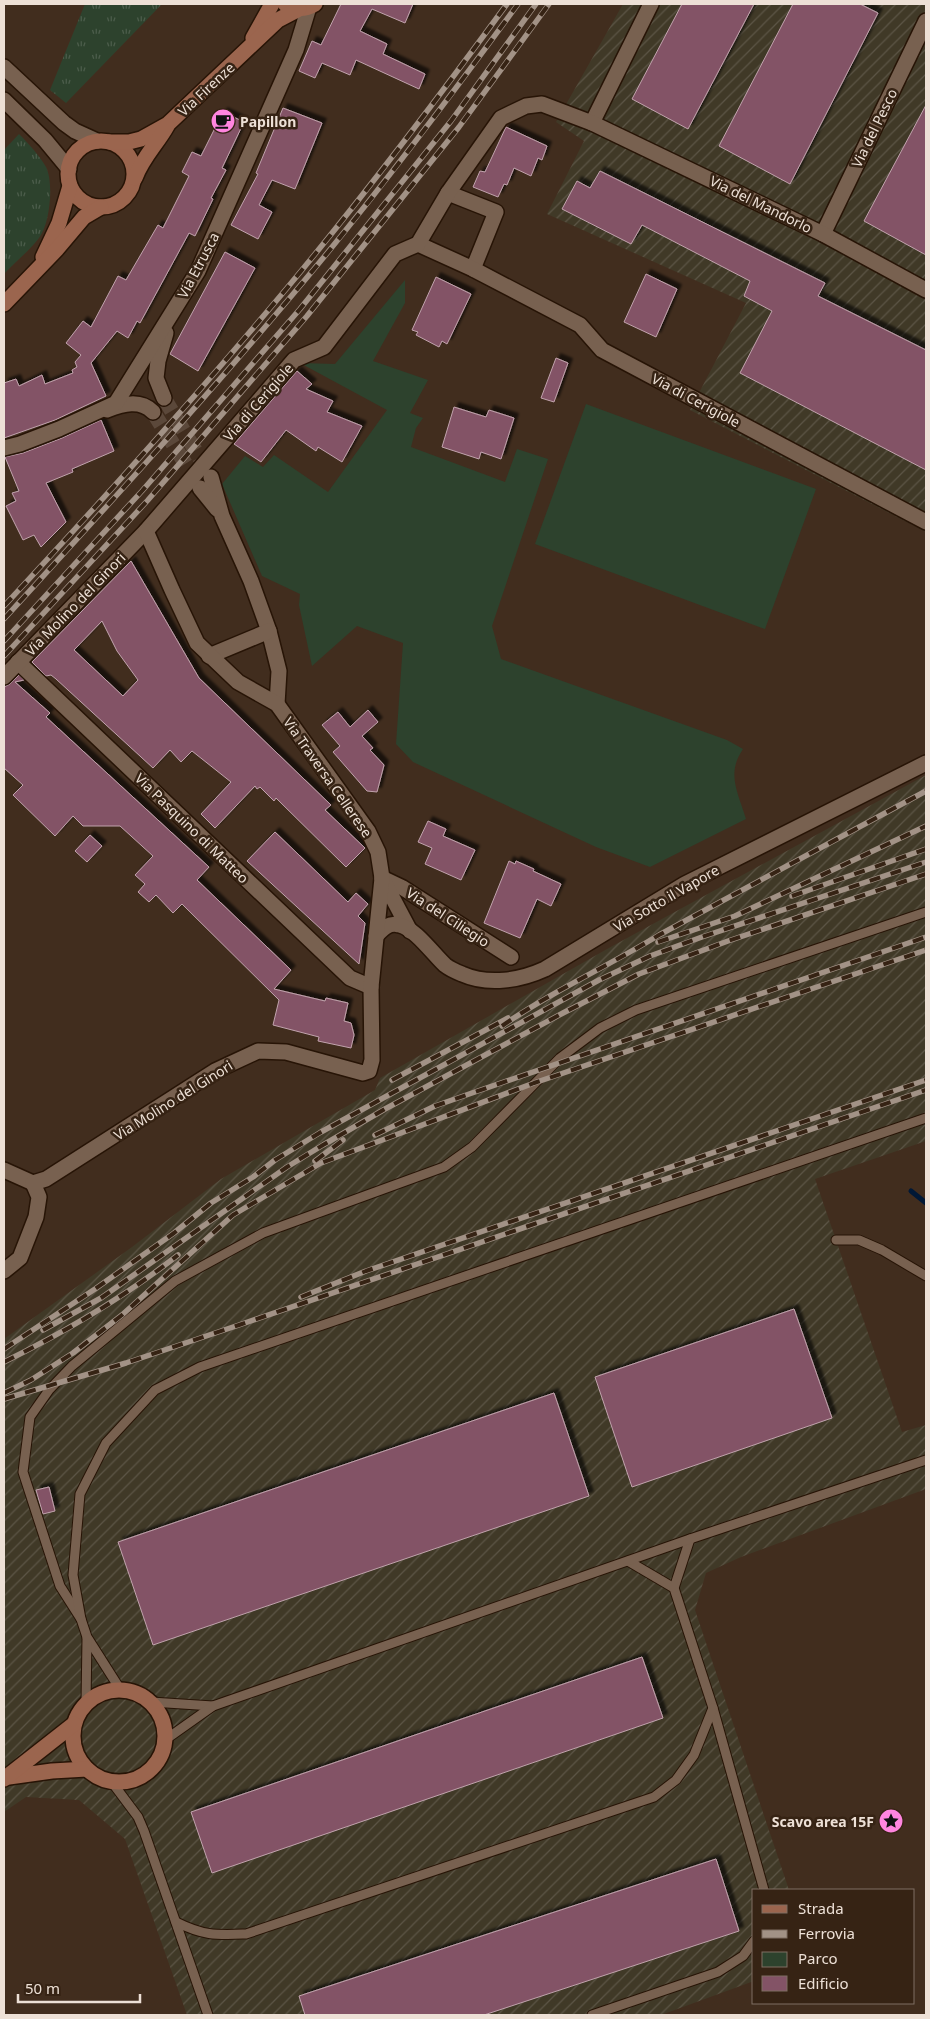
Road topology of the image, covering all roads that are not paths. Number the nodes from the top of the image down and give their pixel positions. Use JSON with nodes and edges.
{"nodes":[{"id":1,"x":272,"y":4,"type":"edge"},
{"id":2,"x":650,"y":4,"type":"edge"},
{"id":3,"x":302,"y":6,"type":"edge"},
{"id":4,"x":926,"y":21,"type":"edge"},
{"id":5,"x":244,"y":54,"type":"junction"},
{"id":6,"x":4,"y":67,"type":"edge"},
{"id":7,"x":4,"y":100,"type":"edge"},
{"id":8,"x":168,"y":124,"type":"junction"},
{"id":9,"x":592,"y":124,"type":"junction"},
{"id":10,"x":104,"y":142,"type":"junction"},
{"id":11,"x":68,"y":169,"type":"junction"},
{"id":12,"x":70,"y":186,"type":"junction"},
{"id":13,"x":132,"y":186,"type":"junction"},
{"id":14,"x":448,"y":193,"type":"junction"},
{"id":15,"x":100,"y":207,"type":"junction"},
{"id":16,"x":823,"y":234,"type":"junction"},
{"id":17,"x":418,"y":244,"type":"junction"},
{"id":18,"x":39,"y":268,"type":"junction"},
{"id":19,"x":473,"y":269,"type":"junction"},
{"id":20,"x":926,"y":290,"type":"edge"},
{"id":21,"x":4,"y":304,"type":"edge"},
{"id":22,"x":175,"y":309,"type":"junction"},
{"id":23,"x":164,"y":398,"type":"tunnel mouth"},
{"id":24,"x":153,"y":412,"type":"tunnel mouth"},
{"id":25,"x":59,"y":429,"type":"junction"},
{"id":26,"x":4,"y":448,"type":"edge"},
{"id":27,"x":206,"y":482,"type":"tunnel mouth"},
{"id":28,"x":926,"y":522,"type":"edge"},
{"id":29,"x":146,"y":531,"type":"junction"},
{"id":30,"x":269,"y":631,"type":"junction"},
{"id":31,"x":209,"y":656,"type":"junction"},
{"id":32,"x":18,"y":662,"type":"junction"},
{"id":33,"x":4,"y":677,"type":"edge"},
{"id":34,"x":277,"y":704,"type":"junction"},
{"id":35,"x":926,"y":763,"type":"edge"},
{"id":36,"x":382,"y":878,"type":"junction"},
{"id":37,"x":926,"y":912,"type":"edge"},
{"id":38,"x":410,"y":931,"type":"junction"},
{"id":39,"x":376,"y":936,"type":"junction"},
{"id":40,"x":511,"y":957,"type":"dead end"},
{"id":41,"x":371,"y":987,"type":"junction"},
{"id":42,"x":372,"y":1060,"type":"joint"},
{"id":43,"x":926,"y":1118,"type":"edge"},
{"id":44,"x":4,"y":1170,"type":"edge"},
{"id":45,"x":33,"y":1183,"type":"junction"},
{"id":46,"x":836,"y":1240,"type":"dead end"},
{"id":47,"x":4,"y":1271,"type":"edge"},
{"id":48,"x":926,"y":1276,"type":"edge"},
{"id":49,"x":926,"y":1460,"type":"edge"},
{"id":50,"x":690,"y":1539,"type":"junction"},
{"id":51,"x":628,"y":1561,"type":"junction"},
{"id":52,"x":674,"y":1588,"type":"junction"},
{"id":53,"x":81,"y":1619,"type":"junction"},
{"id":54,"x":87,"y":1638,"type":"junction"},
{"id":55,"x":120,"y":1689,"type":"junction"},
{"id":56,"x":150,"y":1702,"type":"junction"},
{"id":57,"x":86,"y":1703,"type":"junction"},
{"id":58,"x":213,"y":1706,"type":"junction"},
{"id":59,"x":713,"y":1708,"type":"junction"},
{"id":60,"x":74,"y":1724,"type":"junction"},
{"id":61,"x":165,"y":1740,"type":"junction"},
{"id":62,"x":88,"y":1769,"type":"junction"},
{"id":63,"x":6,"y":1778,"type":"edge"},
{"id":64,"x":111,"y":1781,"type":"junction"},
{"id":65,"x":764,"y":1889,"type":"edge"},
{"id":66,"x":176,"y":1922,"type":"junction"},
{"id":67,"x":752,"y":1944,"type":"edge"},
{"id":68,"x":208,"y":2015,"type":"edge"},
{"id":69,"x":592,"y":2015,"type":"edge"}],
"edges":[{"from":1,"to":5,"type":"main road","name":"Via Firenze"},
{"from":2,"to":9,"type":"street"},
{"from":3,"to":5,"type":"main road","name":"Via Firenze"},
{"from":3,"to":22,"type":"street","name":"Via Etrusca"},
{"from":4,"to":16,"type":"street","name":"Via del Pesco"},
{"from":5,"to":8,"type":"main road","name":"Via Firenze"},
{"from":6,"to":10,"type":"street"},
{"from":7,"to":11,"type":"street"},
{"from":8,"to":10,"type":"main road","name":"Via Firenze"},
{"from":8,"to":13,"type":"main road","name":"Via Firenze"},
{"from":9,"to":14,"type":"street","name":"Via del Mandorlo"},
{"from":9,"to":16,"type":"street","name":"Via del Mandorlo"},
{"from":10,"to":11,"type":"main road","name":"Via Firenze"},
{"from":10,"to":13,"type":"main road"},
{"from":11,"to":12,"type":"main road","name":"Via Firenze"},
{"from":12,"to":15,"type":"main road"},
{"from":12,"to":18,"type":"main road","name":"Via Firenze"},
{"from":13,"to":15,"type":"main road","name":"Via Firenze"},
{"from":14,"to":17,"type":"street"},
{"from":14,"to":19,"type":"street"},
{"from":15,"to":18,"type":"main road","name":"Via Firenze"},
{"from":16,"to":20,"type":"street","name":"Via del Mandorlo"},
{"from":17,"to":19,"type":"street","name":"Via di Cerigiole"},
{"from":17,"to":29,"type":"street","name":"Via di Cerigiole"},
{"from":18,"to":21,"type":"main road","name":"Via Firenze"},
{"from":19,"to":28,"type":"street","name":"Via di Cerigiole"},
{"from":22,"to":23,"type":"street"},
{"from":22,"to":25,"type":"street","name":"Via Etrusca"},
{"from":24,"to":25,"type":"street"},
{"from":25,"to":26,"type":"street","name":"Via Etrusca"},
{"from":27,"to":30,"type":"street","name":"Via Traversa Cellerese"},
{"from":29,"to":31,"type":"street","name":"Via Traversa Cellerese"},
{"from":29,"to":32,"type":"street","name":"Via Molino del Ginori"},
{"from":30,"to":31,"type":"street"},
{"from":30,"to":34,"type":"street","name":"Via Traversa Cellerese"},
{"from":31,"to":34,"type":"street","name":"Via Traversa Cellerese"},
{"from":32,"to":33,"type":"street","name":"Via Molino del Ginori"},
{"from":32,"to":41,"type":"street","name":"Via Pasquino di Matteo"},
{"from":34,"to":36,"type":"street","name":"Via Traversa Cellerese"},
{"from":35,"to":38,"type":"street","name":"Via Sotto il Vapore"},
{"from":36,"to":38,"type":"street","name":"Via Sotto il Vapore"},
{"from":36,"to":39,"type":"street","name":"Via Traversa Cellerese"},
{"from":36,"to":40,"type":"street","name":"Via del Ciliegio"},
{"from":37,"to":53,"type":"lane"},
{"from":38,"to":39,"type":"street"},
{"from":39,"to":41,"type":"street","name":"Via Traversa Cellerese"},
{"from":41,"to":42,"type":"street","name":"Via Traversa Cellerese"},
{"from":42,"to":45,"type":"street","name":"Via Molino del Ginori"},
{"from":43,"to":53,"type":"lane"},
{"from":44,"to":45,"type":"street"},
{"from":45,"to":47,"type":"street"},
{"from":46,"to":48,"type":"lane"},
{"from":49,"to":50,"type":"lane"},
{"from":50,"to":51,"type":"lane"},
{"from":50,"to":52,"type":"lane"},
{"from":51,"to":52,"type":"lane"},
{"from":51,"to":58,"type":"lane"},
{"from":52,"to":59,"type":"lane"},
{"from":53,"to":54,"type":"lane"},
{"from":54,"to":55,"type":"lane"},
{"from":54,"to":57,"type":"lane"},
{"from":55,"to":56,"type":"main road"},
{"from":55,"to":57,"type":"main road"},
{"from":56,"to":58,"type":"lane"},
{"from":56,"to":61,"type":"main road"},
{"from":57,"to":60,"type":"main road"},
{"from":58,"to":61,"type":"lane"},
{"from":59,"to":65,"type":"lane"},
{"from":59,"to":66,"type":"lane"},
{"from":60,"to":62,"type":"main road"},
{"from":60,"to":63,"type":"main road"},
{"from":61,"to":64,"type":"main road"},
{"from":62,"to":63,"type":"main road"},
{"from":62,"to":64,"type":"main road"},
{"from":64,"to":66,"type":"lane"},
{"from":66,"to":68,"type":"lane"},
{"from":67,"to":69,"type":"lane"}]}
